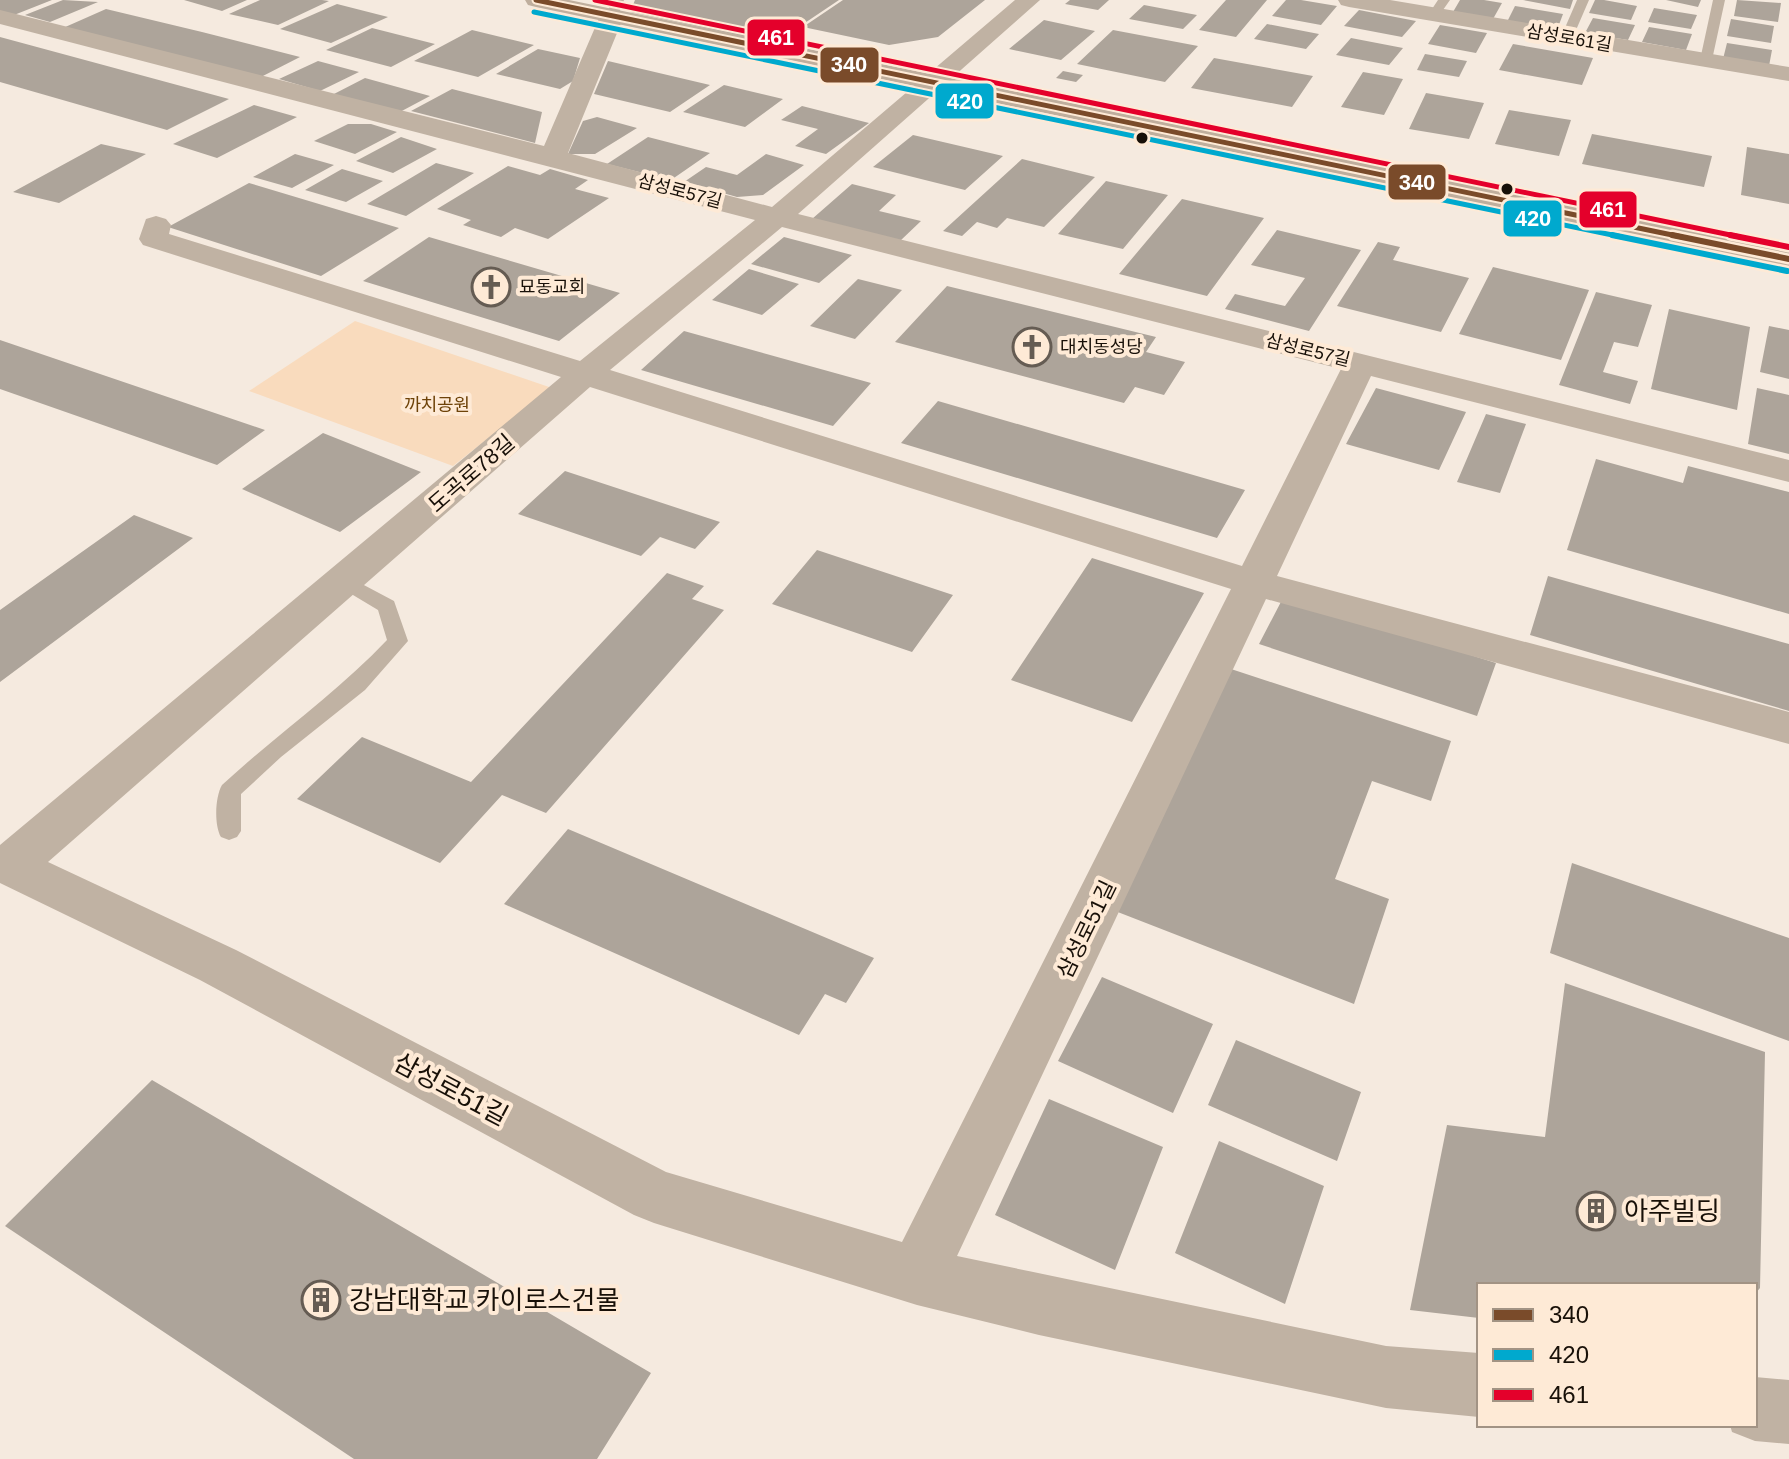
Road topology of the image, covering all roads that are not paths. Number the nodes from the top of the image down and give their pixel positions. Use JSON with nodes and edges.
{"nodes":[{"id":1,"x":536,"y":0,"type":"edge"},
{"id":2,"x":1029,"y":0,"type":"edge"},
{"id":3,"x":1349,"y":0,"type":"edge"},
{"id":4,"x":1583,"y":0,"type":"edge"},
{"id":5,"x":1719,"y":0,"type":"edge"},
{"id":6,"x":1439,"y":7,"type":"edge"},
{"id":7,"x":615,"y":8,"type":"edge"},
{"id":8,"x":0,"y":17,"type":"edge"},
{"id":9,"x":1567,"y":37,"type":"junction"},
{"id":10,"x":1706,"y":60,"type":"junction"},
{"id":11,"x":1789,"y":74,"type":"edge"},
{"id":12,"x":933,"y":83,"type":"junction"},
{"id":13,"x":553,"y":157,"type":"junction"},
{"id":14,"x":777,"y":217,"type":"junction"},
{"id":15,"x":156,"y":225,"type":"dead end"},
{"id":16,"x":1789,"y":259,"type":"edge"},
{"id":17,"x":1361,"y":363,"type":"junction"},
{"id":18,"x":586,"y":373,"type":"junction"},
{"id":19,"x":1789,"y":471,"type":"edge"},
{"id":20,"x":345,"y":581,"type":"junction"},
{"id":21,"x":1254,"y":583,"type":"junction"},
{"id":22,"x":1789,"y":728,"type":"edge"},
{"id":23,"x":229,"y":831,"type":"dead end"},
{"id":24,"x":6,"y":865,"type":"edge"},
{"id":25,"x":917,"y":1276,"type":"junction"},
{"id":26,"x":1477,"y":1385,"type":"edge"},
{"id":27,"x":1757,"y":1409,"type":"edge"},
{"id":28,"x":1789,"y":1412,"type":"edge"}],
"edges":[{"from":1,"to":7,"type":"main road"},
{"from":2,"to":12,"type":"street","name":"도곡로78길"},
{"from":3,"to":6,"type":"street","name":"삼성로61길"},
{"from":4,"to":9,"type":"lane"},
{"from":5,"to":10,"type":"lane"},
{"from":6,"to":9,"type":"street","name":"삼성로61길"},
{"from":7,"to":12,"type":"main road"},
{"from":7,"to":13,"type":"street"},
{"from":8,"to":13,"type":"street","name":"삼성로57길"},
{"from":9,"to":10,"type":"street","name":"삼성로61길"},
{"from":10,"to":11,"type":"street","name":"삼성로61길"},
{"from":12,"to":14,"type":"street","name":"도곡로78길"},
{"from":12,"to":16,"type":"main road"},
{"from":13,"to":14,"type":"street","name":"삼성로57길"},
{"from":14,"to":17,"type":"street","name":"삼성로57길"},
{"from":14,"to":18,"type":"street","name":"도곡로78길"},
{"from":15,"to":18,"type":"street"},
{"from":17,"to":19,"type":"street","name":"삼성로57길"},
{"from":17,"to":21,"type":"street","name":"삼성로57길"},
{"from":18,"to":20,"type":"street","name":"도곡로78길"},
{"from":18,"to":21,"type":"street"},
{"from":20,"to":23,"type":"lane"},
{"from":20,"to":24,"type":"street","name":"도곡로78길"},
{"from":21,"to":22,"type":"street"},
{"from":21,"to":25,"type":"street","name":"삼성로51길"},
{"from":24,"to":25,"type":"street","name":"삼성로51길"},
{"from":25,"to":26,"type":"street","name":"삼성로51길"},
{"from":27,"to":28,"type":"street"}]}
